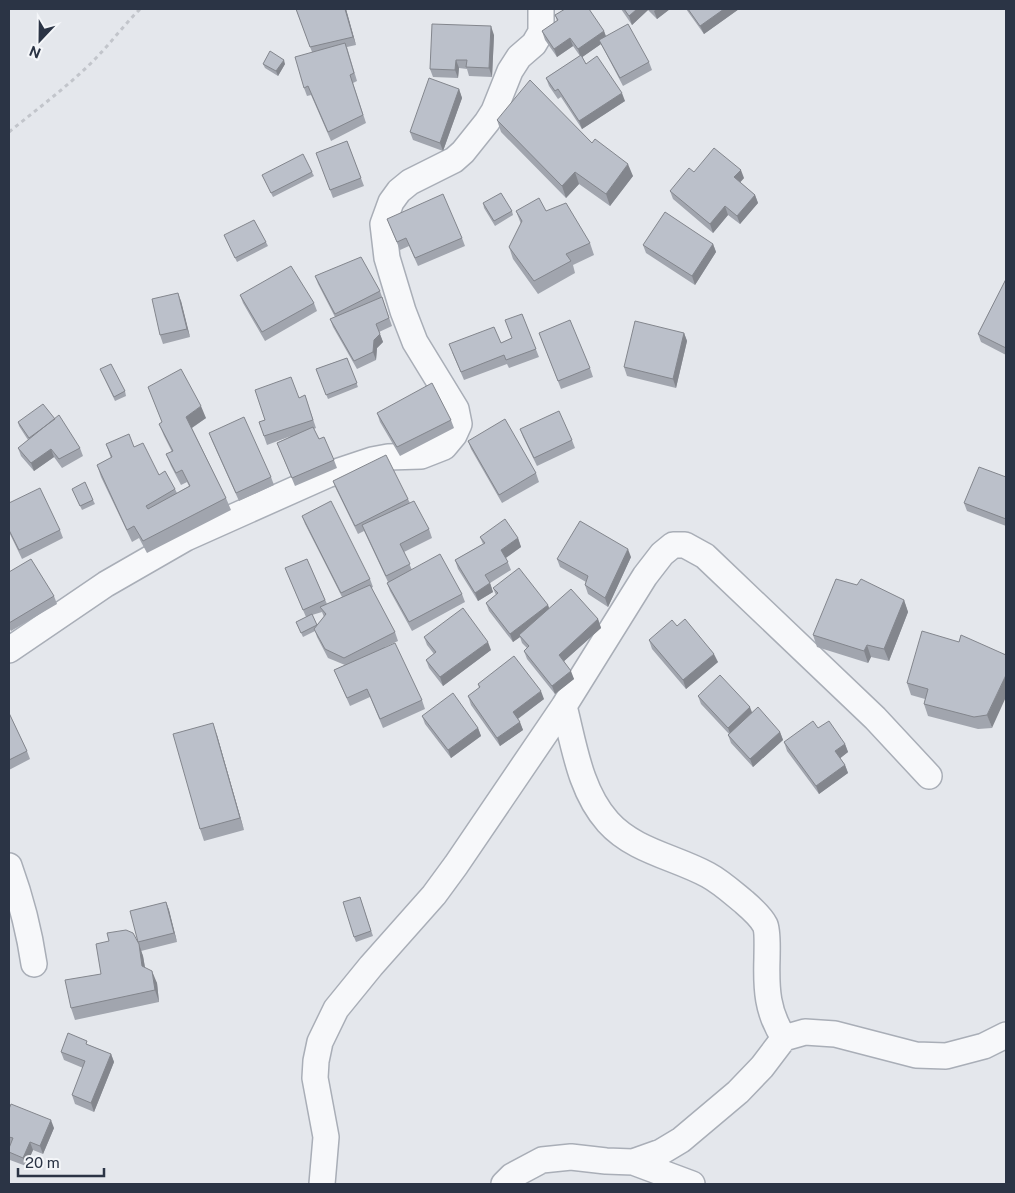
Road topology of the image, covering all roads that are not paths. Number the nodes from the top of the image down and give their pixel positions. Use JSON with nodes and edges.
{"nodes":[{"id":1,"x":541,"y":9,"type":"edge"},
{"id":2,"x":9,"y":650,"type":"edge"},
{"id":3,"x":564,"y":706,"type":"junction"},
{"id":4,"x":929,"y":776,"type":"dead end"},
{"id":5,"x":9,"y":866,"type":"edge"},
{"id":6,"x":34,"y":964,"type":"dead end"},
{"id":7,"x":1006,"y":1035,"type":"edge"},
{"id":8,"x":784,"y":1038,"type":"junction"},
{"id":9,"x":633,"y":1162,"type":"junction"},
{"id":10,"x":322,"y":1184,"type":"edge"},
{"id":11,"x":504,"y":1184,"type":"edge"},
{"id":12,"x":692,"y":1184,"type":"edge"}],
"edges":[{"from":1,"to":2,"type":"street"},
{"from":3,"to":4,"type":"street"},
{"from":3,"to":8,"type":"street"},
{"from":3,"to":10,"type":"street"},
{"from":5,"to":6,"type":"street"},
{"from":7,"to":8,"type":"street"},
{"from":8,"to":9,"type":"street"},
{"from":9,"to":11,"type":"street"},
{"from":9,"to":12,"type":"street"}]}
